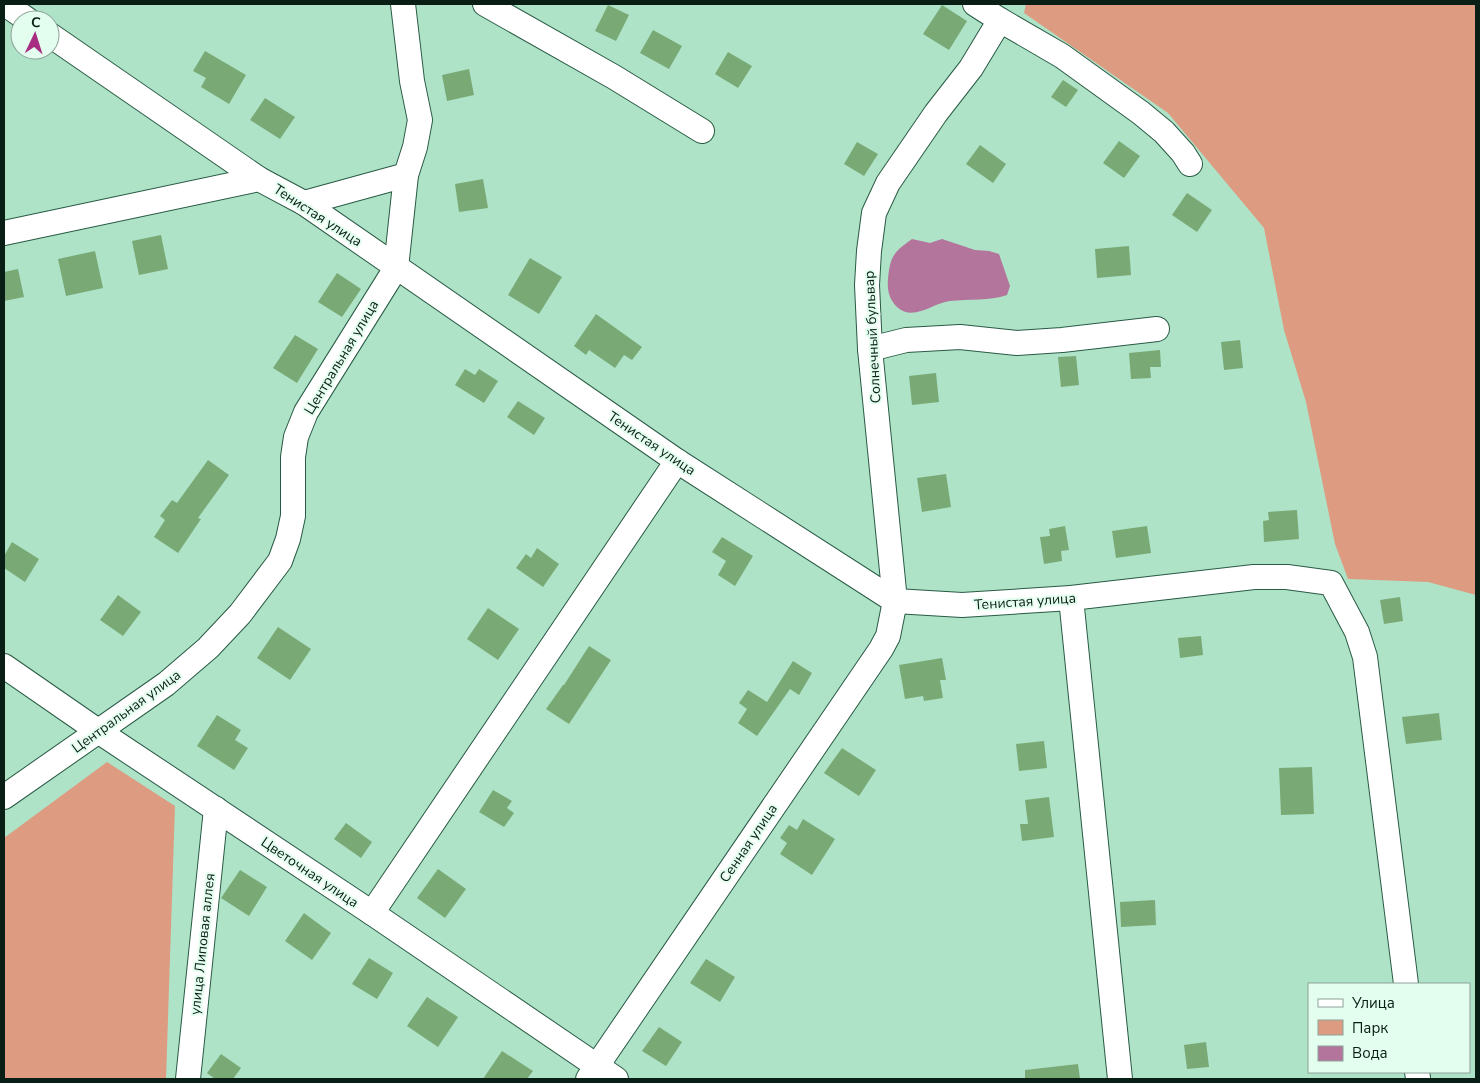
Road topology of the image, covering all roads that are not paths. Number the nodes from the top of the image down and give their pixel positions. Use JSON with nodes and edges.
{"nodes":[{"id":1,"x":403,"y":4,"type":"edge"},
{"id":2,"x":485,"y":4,"type":"edge"},
{"id":3,"x":975,"y":4,"type":"edge"},
{"id":4,"x":1000,"y":20,"type":"junction"},
{"id":5,"x":60,"y":42,"type":"edge"},
{"id":6,"x":702,"y":132,"type":"dead end"},
{"id":7,"x":1190,"y":164,"type":"dead end"},
{"id":8,"x":406,"y":175,"type":"junction"},
{"id":9,"x":260,"y":179,"type":"junction"},
{"id":10,"x":304,"y":203,"type":"junction"},
{"id":11,"x":4,"y":233,"type":"edge"},
{"id":12,"x":396,"y":268,"type":"junction"},
{"id":13,"x":1157,"y":329,"type":"dead end"},
{"id":14,"x":870,"y":349,"type":"junction"},
{"id":15,"x":677,"y":461,"type":"junction"},
{"id":16,"x":1071,"y":598,"type":"junction"},
{"id":17,"x":895,"y":601,"type":"junction"},
{"id":18,"x":4,"y":666,"type":"edge"},
{"id":19,"x":98,"y":731,"type":"junction"},
{"id":20,"x":4,"y":796,"type":"edge"},
{"id":21,"x":216,"y":810,"type":"junction"},
{"id":22,"x":372,"y":913,"type":"junction"},
{"id":23,"x":1406,"y":983,"type":"edge"},
{"id":24,"x":592,"y":1073,"type":"edge"},
{"id":25,"x":188,"y":1079,"type":"edge"},
{"id":26,"x":616,"y":1079,"type":"edge"},
{"id":27,"x":1120,"y":1079,"type":"edge"}],
"edges":[{"from":1,"to":8,"type":"street"},
{"from":2,"to":6,"type":"street"},
{"from":3,"to":4,"type":"street"},
{"from":4,"to":7,"type":"street"},
{"from":4,"to":14,"type":"street","name":"Солнечный бульвар"},
{"from":5,"to":9,"type":"street","name":"Тенистая улица"},
{"from":8,"to":10,"type":"street"},
{"from":8,"to":12,"type":"street"},
{"from":9,"to":10,"type":"street","name":"Тенистая улица"},
{"from":9,"to":11,"type":"street"},
{"from":10,"to":12,"type":"street","name":"Тенистая улица"},
{"from":12,"to":15,"type":"street","name":"Тенистая улица"},
{"from":12,"to":19,"type":"street","name":"Центральная улица"},
{"from":13,"to":14,"type":"street"},
{"from":14,"to":17,"type":"street","name":"Солнечный бульвар"},
{"from":15,"to":17,"type":"street","name":"Тенистая улица"},
{"from":15,"to":22,"type":"street"},
{"from":16,"to":17,"type":"street","name":"Тенистая улица"},
{"from":16,"to":23,"type":"street","name":"Тенистая улица"},
{"from":16,"to":27,"type":"street"},
{"from":17,"to":24,"type":"street","name":"Сенная улица"},
{"from":18,"to":19,"type":"street","name":"Цветочная улица"},
{"from":19,"to":20,"type":"street","name":"Центральная улица"},
{"from":19,"to":21,"type":"street","name":"Цветочная улица"},
{"from":21,"to":22,"type":"street","name":"Цветочная улица"},
{"from":21,"to":25,"type":"street","name":"улица Липовая аллея"},
{"from":22,"to":24,"type":"street","name":"Цветочная улица"},
{"from":24,"to":26,"type":"street","name":"Цветочная улица"}]}
